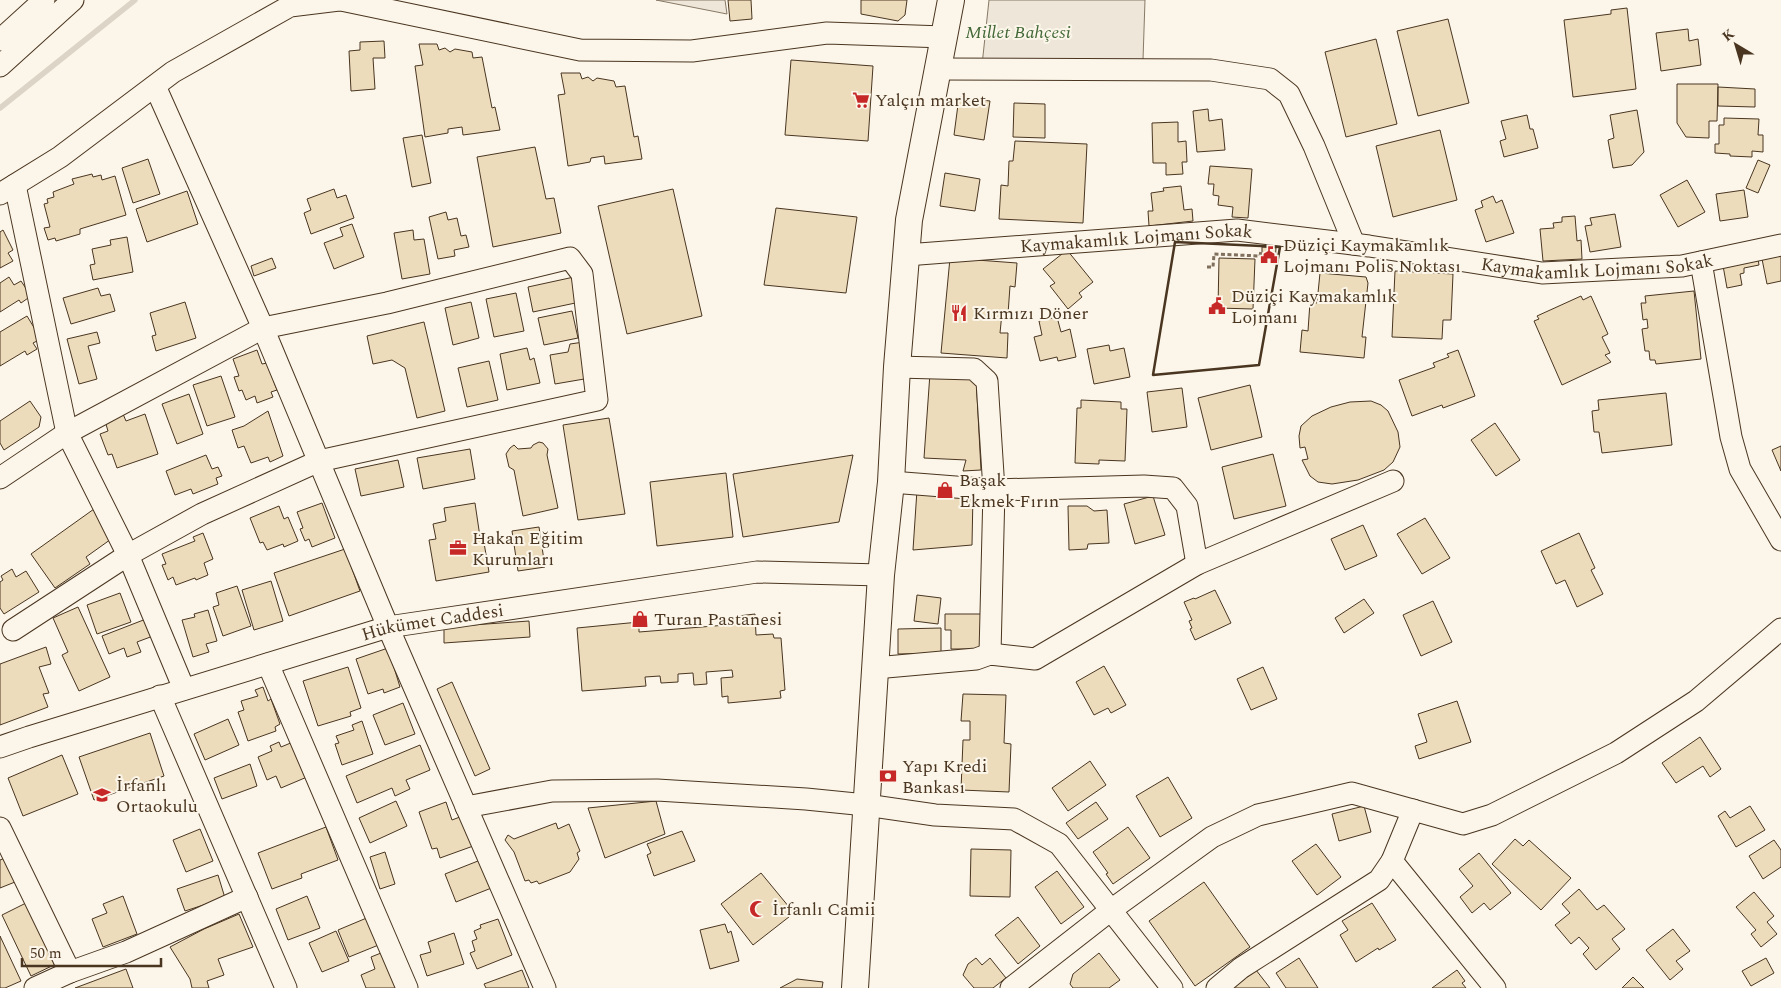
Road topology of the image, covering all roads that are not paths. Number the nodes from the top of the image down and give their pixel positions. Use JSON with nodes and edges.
{"nodes":[{"id":1,"x":44,"y":0,"type":"edge"},
{"id":2,"x":73,"y":0,"type":"edge"},
{"id":3,"x":340,"y":0,"type":"edge"},
{"id":4,"x":951,"y":0,"type":"edge"},
{"id":5,"x":944,"y":37,"type":"junction"},
{"id":6,"x":0,"y":40,"type":"edge"},
{"id":7,"x":0,"y":66,"type":"edge"},
{"id":8,"x":938,"y":70,"type":"junction"},
{"id":9,"x":155,"y":86,"type":"junction"},
{"id":10,"x":8,"y":190,"type":"edge"},
{"id":11,"x":1354,"y":244,"type":"junction"},
{"id":12,"x":1781,"y":245,"type":"edge"},
{"id":13,"x":906,"y":255,"type":"junction"},
{"id":14,"x":1701,"y":262,"type":"junction"},
{"id":15,"x":263,"y":328,"type":"junction"},
{"id":16,"x":898,"y":367,"type":"junction"},
{"id":17,"x":67,"y":434,"type":"junction"},
{"id":18,"x":319,"y":462,"type":"junction"},
{"id":19,"x":0,"y":478,"type":"edge"},
{"id":20,"x":1393,"y":481,"type":"dead end"},
{"id":21,"x":891,"y":482,"type":"junction"},
{"id":22,"x":994,"y":490,"type":"junction"},
{"id":23,"x":1781,"y":540,"type":"edge"},
{"id":24,"x":128,"y":555,"type":"junction"},
{"id":25,"x":1197,"y":564,"type":"junction"},
{"id":26,"x":881,"y":575,"type":"junction"},
{"id":27,"x":388,"y":627,"type":"junction"},
{"id":28,"x":1781,"y":629,"type":"edge"},
{"id":29,"x":13,"y":630,"type":"dead end"},
{"id":30,"x":990,"y":654,"type":"junction"},
{"id":31,"x":268,"y":664,"type":"junction"},
{"id":32,"x":875,"y":668,"type":"junction"},
{"id":33,"x":184,"y":689,"type":"junction"},
{"id":34,"x":160,"y":696,"type":"junction"},
{"id":35,"x":0,"y":747,"type":"edge"},
{"id":36,"x":866,"y":805,"type":"junction"},
{"id":37,"x":466,"y":807,"type":"junction"},
{"id":38,"x":1413,"y":810,"type":"junction"},
{"id":39,"x":0,"y":828,"type":"edge"},
{"id":40,"x":1392,"y":862,"type":"junction"},
{"id":41,"x":247,"y":897,"type":"junction"},
{"id":42,"x":1110,"y":910,"type":"junction"},
{"id":43,"x":70,"y":972,"type":"junction"},
{"id":44,"x":35,"y":988,"type":"edge"},
{"id":45,"x":286,"y":988,"type":"edge"},
{"id":46,"x":407,"y":988,"type":"edge"},
{"id":47,"x":545,"y":988,"type":"edge"},
{"id":48,"x":855,"y":988,"type":"edge"},
{"id":49,"x":1011,"y":988,"type":"edge"},
{"id":50,"x":1172,"y":988,"type":"edge"},
{"id":51,"x":1217,"y":988,"type":"edge"},
{"id":52,"x":1495,"y":988,"type":"edge"}],
"edges":[{"from":1,"to":6,"type":"street"},
{"from":2,"to":7,"type":"street"},
{"from":3,"to":5,"type":"street"},
{"from":3,"to":9,"type":"street"},
{"from":4,"to":5,"type":"main road"},
{"from":5,"to":8,"type":"main road"},
{"from":8,"to":11,"type":"street"},
{"from":8,"to":13,"type":"main road"},
{"from":9,"to":10,"type":"street"},
{"from":9,"to":15,"type":"street"},
{"from":10,"to":17,"type":"street"},
{"from":11,"to":13,"type":"street","name":"Kaymakamlık Lojmanı Sokak"},
{"from":11,"to":14,"type":"street","name":"Kaymakamlık Lojmanı Sokak"},
{"from":12,"to":14,"type":"street","name":"Kaymakamlık Lojmanı Sokak"},
{"from":13,"to":16,"type":"main road"},
{"from":14,"to":23,"type":"street"},
{"from":15,"to":17,"type":"street"},
{"from":15,"to":18,"type":"street"},
{"from":15,"to":18,"type":"street"},
{"from":16,"to":21,"type":"main road"},
{"from":16,"to":22,"type":"street"},
{"from":17,"to":19,"type":"street"},
{"from":17,"to":24,"type":"street"},
{"from":18,"to":24,"type":"street"},
{"from":18,"to":27,"type":"street"},
{"from":20,"to":25,"type":"street"},
{"from":21,"to":22,"type":"street"},
{"from":21,"to":26,"type":"main road"},
{"from":22,"to":25,"type":"street"},
{"from":22,"to":30,"type":"street"},
{"from":24,"to":29,"type":"street"},
{"from":24,"to":33,"type":"street"},
{"from":25,"to":30,"type":"street"},
{"from":26,"to":27,"type":"street","name":"Hükümet Caddesi"},
{"from":26,"to":32,"type":"main road"},
{"from":27,"to":31,"type":"street","name":"Hükümet Caddesi"},
{"from":27,"to":37,"type":"street"},
{"from":28,"to":38,"type":"street"},
{"from":30,"to":32,"type":"street"},
{"from":31,"to":33,"type":"street","name":"Hükümet Caddesi"},
{"from":31,"to":46,"type":"street"},
{"from":32,"to":36,"type":"main road"},
{"from":33,"to":34,"type":"street","name":"Hükümet Caddesi"},
{"from":34,"to":35,"type":"street","name":"Hükümet Caddesi"},
{"from":34,"to":41,"type":"street"},
{"from":36,"to":37,"type":"street"},
{"from":36,"to":42,"type":"street"},
{"from":36,"to":48,"type":"main road"},
{"from":37,"to":47,"type":"street"},
{"from":38,"to":40,"type":"street"},
{"from":38,"to":42,"type":"street"},
{"from":39,"to":43,"type":"street"},
{"from":40,"to":51,"type":"street"},
{"from":40,"to":52,"type":"street"},
{"from":41,"to":43,"type":"street"},
{"from":41,"to":45,"type":"street"},
{"from":42,"to":49,"type":"street"},
{"from":42,"to":50,"type":"street"},
{"from":43,"to":44,"type":"street"}]}
